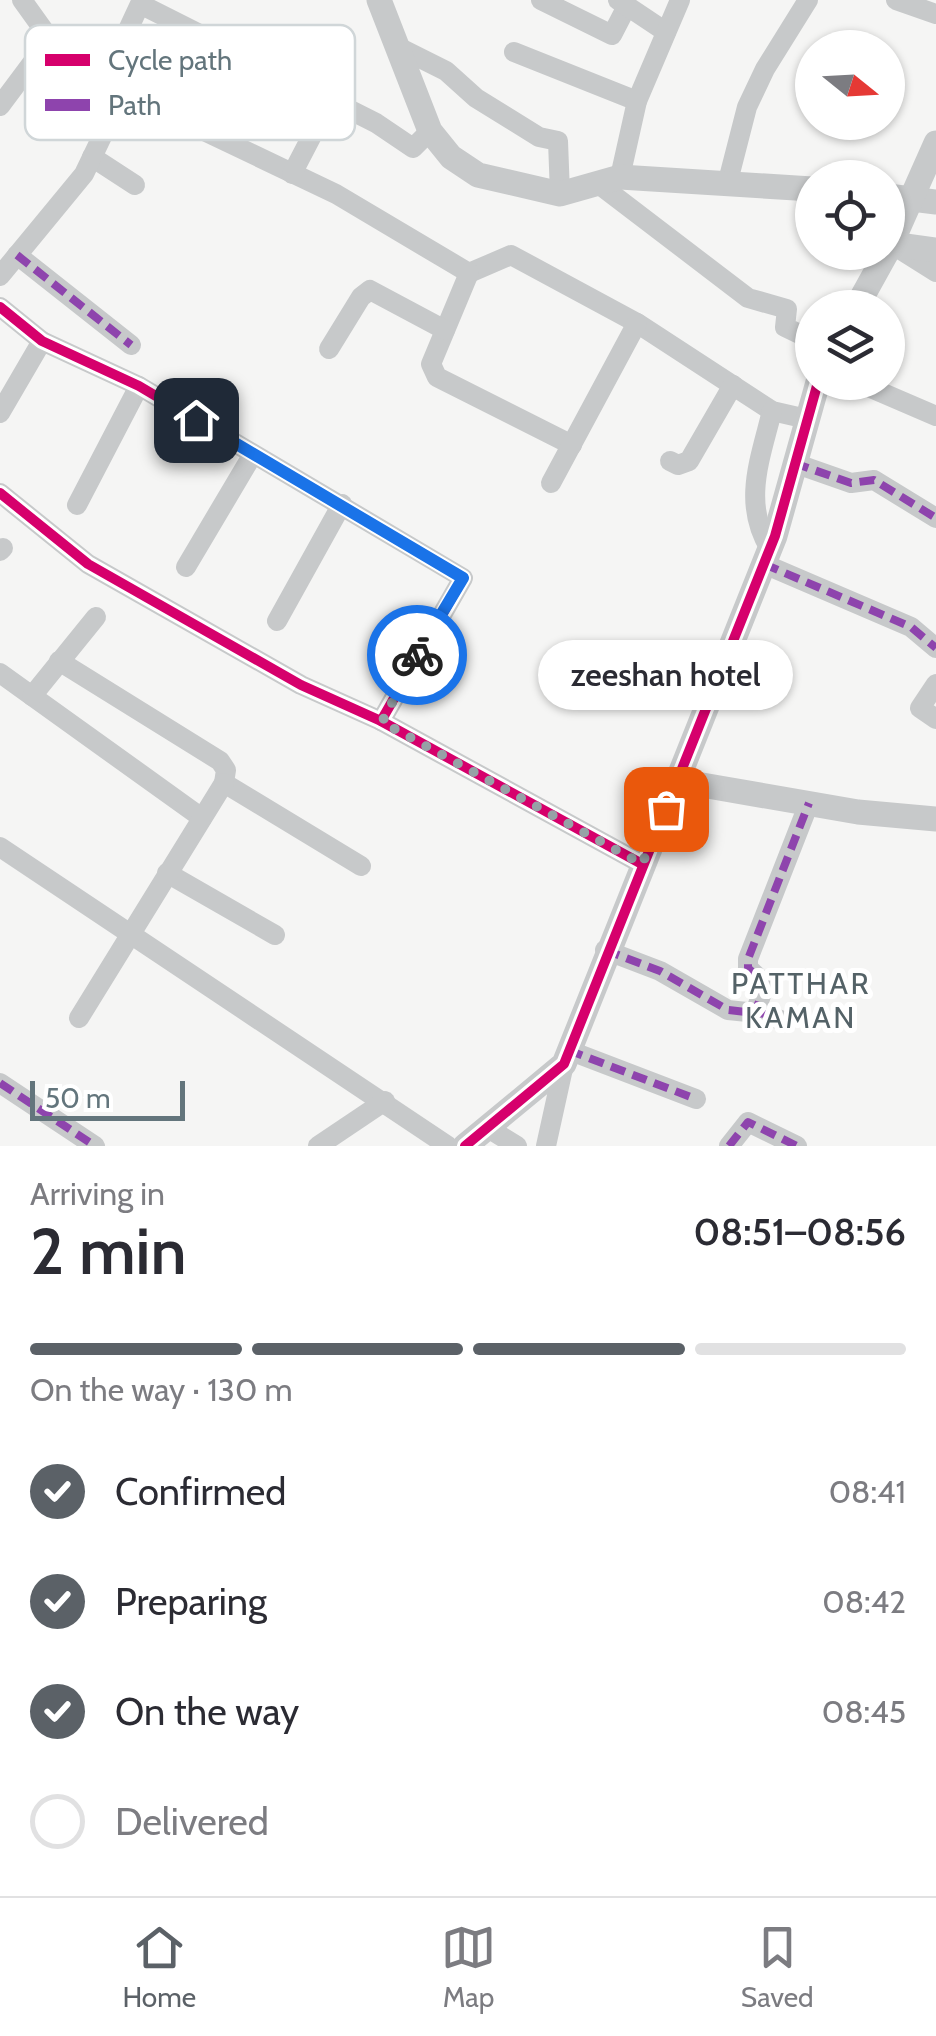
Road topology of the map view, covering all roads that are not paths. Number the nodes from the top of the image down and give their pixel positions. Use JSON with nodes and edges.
{"nodes":[{"id":1,"x":22,"y":0,"type":"edge"},
{"id":2,"x":380,"y":0,"type":"edge"},
{"id":3,"x":541,"y":0,"type":"edge"},
{"id":4,"x":680,"y":0,"type":"edge"},
{"id":5,"x":808,"y":0,"type":"edge"},
{"id":6,"x":896,"y":0,"type":"edge"},
{"id":7,"x":622,"y":3,"type":"edge"},
{"id":8,"x":936,"y":14,"type":"edge"},
{"id":9,"x":40,"y":25,"type":"edge"},
{"id":10,"x":130,"y":25,"type":"edge"},
{"id":11,"x":181,"y":25,"type":"edge"},
{"id":12,"x":666,"y":32,"type":"junction"},
{"id":13,"x":400,"y":48,"type":"junction"},
{"id":14,"x":514,"y":52,"type":"dead end"},
{"id":15,"x":25,"y":71,"type":"edge"},
{"id":16,"x":637,"y":100,"type":"junction"},
{"id":17,"x":1,"y":102,"type":"edge"},
{"id":18,"x":355,"y":113,"type":"edge"},
{"id":19,"x":430,"y":132,"type":"junction"},
{"id":20,"x":100,"y":140,"type":"edge"},
{"id":21,"x":222,"y":140,"type":"edge"},
{"id":22,"x":310,"y":140,"type":"edge"},
{"id":23,"x":936,"y":144,"type":"edge"},
{"id":24,"x":92,"y":156,"type":"junction"},
{"id":25,"x":292,"y":174,"type":"junction"},
{"id":26,"x":608,"y":179,"type":"junction"},
{"id":27,"x":728,"y":181,"type":"junction"},
{"id":28,"x":135,"y":184,"type":"dead end"},
{"id":29,"x":795,"y":187,"type":"edge"},
{"id":30,"x":560,"y":194,"type":"junction"},
{"id":31,"x":926,"y":199,"type":"edge"},
{"id":32,"x":905,"y":227,"type":"edge"},
{"id":33,"x":905,"y":249,"type":"edge"},
{"id":34,"x":936,"y":250,"type":"edge"},
{"id":35,"x":17,"y":255,"type":"junction"},
{"id":36,"x":905,"y":257,"type":"edge"},
{"id":37,"x":936,"y":272,"type":"edge"},
{"id":38,"x":469,"y":274,"type":"junction"},
{"id":39,"x":0,"y":276,"type":"edge"},
{"id":40,"x":0,"y":307,"type":"edge"},
{"id":41,"x":638,"y":323,"type":"junction"},
{"id":42,"x":445,"y":330,"type":"junction"},
{"id":43,"x":795,"y":332,"type":"edge"},
{"id":44,"x":42,"y":341,"type":"junction"},
{"id":45,"x":130,"y":345,"type":"dead end"},
{"id":46,"x":329,"y":349,"type":"dead end"},
{"id":47,"x":733,"y":385,"type":"junction"},
{"id":48,"x":139,"y":386,"type":"junction"},
{"id":49,"x":813,"y":400,"type":"edge"},
{"id":50,"x":899,"y":400,"type":"edge"},
{"id":51,"x":772,"y":410,"type":"junction"},
{"id":52,"x":0,"y":413,"type":"edge"},
{"id":53,"x":936,"y":416,"type":"edge"},
{"id":54,"x":808,"y":419,"type":"junction"},
{"id":55,"x":572,"y":446,"type":"junction"},
{"id":56,"x":253,"y":454,"type":"junction"},
{"id":57,"x":670,"y":460,"type":"dead end"},
{"id":58,"x":794,"y":463,"type":"junction"},
{"id":59,"x":551,"y":484,"type":"dead end"},
{"id":60,"x":0,"y":493,"type":"edge"},
{"id":61,"x":342,"y":504,"type":"junction"},
{"id":62,"x":77,"y":505,"type":"dead end"},
{"id":63,"x":936,"y":518,"type":"edge"},
{"id":64,"x":767,"y":557,"type":"junction"},
{"id":65,"x":186,"y":567,"type":"dead end"},
{"id":66,"x":96,"y":616,"type":"dead end"},
{"id":67,"x":276,"y":621,"type":"dead end"},
{"id":68,"x":936,"y":648,"type":"edge"},
{"id":69,"x":59,"y":662,"type":"junction"},
{"id":70,"x":0,"y":672,"type":"edge"},
{"id":71,"x":936,"y":684,"type":"edge"},
{"id":72,"x":32,"y":696,"type":"junction"},
{"id":73,"x":936,"y":719,"type":"edge"},
{"id":74,"x":382,"y":722,"type":"junction"},
{"id":75,"x":679,"y":781,"type":"junction"},
{"id":76,"x":224,"y":783,"type":"junction"},
{"id":77,"x":810,"y":804,"type":"junction"},
{"id":78,"x":202,"y":818,"type":"junction"},
{"id":79,"x":936,"y":819,"type":"edge"},
{"id":80,"x":0,"y":847,"type":"edge"},
{"id":81,"x":642,"y":864,"type":"junction"},
{"id":82,"x":360,"y":866,"type":"dead end"},
{"id":83,"x":168,"y":873,"type":"junction"},
{"id":84,"x":130,"y":933,"type":"junction"},
{"id":85,"x":275,"y":935,"type":"dead end"},
{"id":86,"x":606,"y":950,"type":"junction"},
{"id":87,"x":754,"y":1016,"type":"junction"},
{"id":88,"x":79,"y":1018,"type":"dead end"},
{"id":89,"x":785,"y":1022,"type":"dead end"},
{"id":90,"x":566,"y":1057,"type":"junction"},
{"id":91,"x":0,"y":1083,"type":"edge"},
{"id":92,"x":696,"y":1099,"type":"dead end"},
{"id":93,"x":385,"y":1101,"type":"junction"},
{"id":94,"x":488,"y":1128,"type":"junction"},
{"id":95,"x":96,"y":1146,"type":"edge"},
{"id":96,"x":318,"y":1146,"type":"edge"},
{"id":97,"x":448,"y":1146,"type":"edge"},
{"id":98,"x":464,"y":1146,"type":"edge"},
{"id":99,"x":517,"y":1146,"type":"edge"},
{"id":100,"x":546,"y":1146,"type":"edge"},
{"id":101,"x":728,"y":1146,"type":"edge"},
{"id":102,"x":797,"y":1146,"type":"edge"}],
"edges":[{"from":1,"to":9,"type":"street"},
{"from":2,"to":13,"type":"street"},
{"from":3,"to":7,"type":"street"},
{"from":4,"to":12,"type":"street"},
{"from":5,"to":27,"type":"street"},
{"from":6,"to":8,"type":"street"},
{"from":7,"to":12,"type":"street"},
{"from":10,"to":11,"type":"street"},
{"from":12,"to":16,"type":"street"},
{"from":13,"to":19,"type":"street"},
{"from":13,"to":30,"type":"street"},
{"from":14,"to":16,"type":"street"},
{"from":15,"to":17,"type":"street"},
{"from":16,"to":26,"type":"street"},
{"from":18,"to":19,"type":"street"},
{"from":19,"to":30,"type":"street"},
{"from":20,"to":24,"type":"street"},
{"from":21,"to":25,"type":"street"},
{"from":22,"to":25,"type":"street"},
{"from":23,"to":31,"type":"street"},
{"from":24,"to":28,"type":"street"},
{"from":24,"to":35,"type":"street"},
{"from":25,"to":38,"type":"street"},
{"from":26,"to":27,"type":"street"},
{"from":26,"to":30,"type":"street"},
{"from":26,"to":43,"type":"street"},
{"from":27,"to":29,"type":"street"},
{"from":31,"to":32,"type":"street"},
{"from":33,"to":34,"type":"street"},
{"from":35,"to":39,"type":"street"},
{"from":35,"to":45,"type":"street"},
{"from":36,"to":37,"type":"street"},
{"from":38,"to":41,"type":"street"},
{"from":38,"to":42,"type":"street"},
{"from":40,"to":44,"type":"street"},
{"from":41,"to":47,"type":"street"},
{"from":41,"to":55,"type":"street"},
{"from":42,"to":46,"type":"street"},
{"from":42,"to":55,"type":"street"},
{"from":44,"to":48,"type":"street"},
{"from":44,"to":52,"type":"street"},
{"from":47,"to":51,"type":"street"},
{"from":47,"to":57,"type":"street"},
{"from":48,"to":56,"type":"street"},
{"from":48,"to":62,"type":"street"},
{"from":49,"to":54,"type":"street"},
{"from":50,"to":53,"type":"street"},
{"from":51,"to":54,"type":"street"},
{"from":51,"to":64,"type":"street"},
{"from":54,"to":58,"type":"street"},
{"from":55,"to":59,"type":"street"},
{"from":56,"to":61,"type":"street"},
{"from":56,"to":65,"type":"street"},
{"from":58,"to":63,"type":"street"},
{"from":58,"to":64,"type":"street"},
{"from":60,"to":74,"type":"street"},
{"from":61,"to":67,"type":"street"},
{"from":61,"to":74,"type":"street"},
{"from":64,"to":68,"type":"street"},
{"from":64,"to":75,"type":"street"},
{"from":66,"to":69,"type":"street"},
{"from":69,"to":72,"type":"street"},
{"from":69,"to":76,"type":"street"},
{"from":70,"to":72,"type":"street"},
{"from":71,"to":73,"type":"street"},
{"from":72,"to":78,"type":"street"},
{"from":74,"to":81,"type":"street"},
{"from":75,"to":77,"type":"street"},
{"from":75,"to":81,"type":"street"},
{"from":76,"to":78,"type":"street"},
{"from":76,"to":82,"type":"street"},
{"from":77,"to":79,"type":"street"},
{"from":77,"to":87,"type":"street"},
{"from":78,"to":83,"type":"street"},
{"from":80,"to":84,"type":"street"},
{"from":81,"to":86,"type":"street"},
{"from":83,"to":84,"type":"street"},
{"from":83,"to":85,"type":"street"},
{"from":84,"to":88,"type":"street"},
{"from":84,"to":93,"type":"street"},
{"from":86,"to":87,"type":"street"},
{"from":86,"to":90,"type":"street"},
{"from":87,"to":89,"type":"street"},
{"from":90,"to":92,"type":"street"},
{"from":90,"to":94,"type":"street"},
{"from":90,"to":100,"type":"street"},
{"from":91,"to":95,"type":"street"},
{"from":93,"to":96,"type":"street"},
{"from":93,"to":97,"type":"street"},
{"from":94,"to":98,"type":"street"},
{"from":94,"to":99,"type":"street"},
{"from":101,"to":102,"type":"street"}]}
